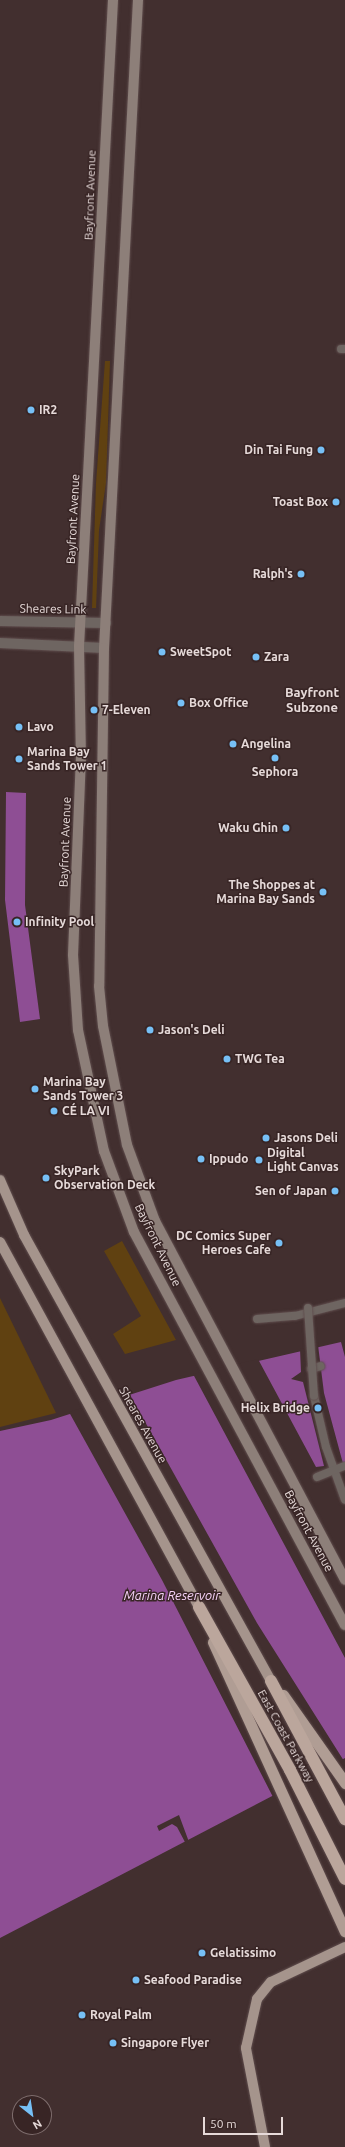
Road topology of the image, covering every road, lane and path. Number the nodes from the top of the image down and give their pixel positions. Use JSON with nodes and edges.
{"nodes":[{"id":1,"x":113,"y":0,"type":"edge"},
{"id":2,"x":138,"y":0,"type":"edge"},
{"id":3,"x":0,"y":621,"type":"edge"},
{"id":4,"x":80,"y":622,"type":"junction"},
{"id":5,"x":106,"y":623,"type":"junction"},
{"id":6,"x":0,"y":643,"type":"edge"},
{"id":7,"x":79,"y":646,"type":"junction"},
{"id":8,"x":104,"y":648,"type":"junction"},
{"id":9,"x":0,"y":1180,"type":"edge"},
{"id":10,"x":1,"y":1244,"type":"edge"},
{"id":11,"x":345,"y":1304,"type":"edge"},
{"id":12,"x":308,"y":1308,"type":"dead end"},
{"id":13,"x":257,"y":1319,"type":"dead end"},
{"id":14,"x":321,"y":1366,"type":"dead end"},
{"id":15,"x":311,"y":1369,"type":"junction"},
{"id":16,"x":344,"y":1466,"type":"dead end"},
{"id":17,"x":334,"y":1470,"type":"junction"},
{"id":18,"x":317,"y":1477,"type":"dead end"},
{"id":19,"x":345,"y":1500,"type":"edge"},
{"id":20,"x":345,"y":1580,"type":"edge"},
{"id":21,"x":198,"y":1607,"type":"junction"},
{"id":22,"x":345,"y":1625,"type":"edge"},
{"id":23,"x":271,"y":1680,"type":"junction"},
{"id":24,"x":345,"y":1783,"type":"edge"},
{"id":25,"x":345,"y":1819,"type":"edge"},
{"id":26,"x":345,"y":1879,"type":"edge"},
{"id":27,"x":345,"y":1931,"type":"edge"},
{"id":28,"x":345,"y":1947,"type":"edge"},
{"id":29,"x":265,"y":2147,"type":"edge"}],
"edges":[{"from":1,"to":4,"type":"main road","name":"Bayfront Avenue"},
{"from":2,"to":5,"type":"main road","name":"Bayfront Avenue"},
{"from":3,"to":4,"type":"street","name":"Sheares Link"},
{"from":4,"to":5,"type":"street","name":"Sheares Link"},
{"from":4,"to":7,"type":"main road","name":"Bayfront Avenue"},
{"from":5,"to":8,"type":"main road","name":"Bayfront Avenue"},
{"from":6,"to":7,"type":"street"},
{"from":7,"to":8,"type":"street"},
{"from":7,"to":22,"type":"main road","name":"Bayfront Avenue"},
{"from":8,"to":20,"type":"main road","name":"Bayfront Avenue"},
{"from":9,"to":23,"type":"main road","name":"Sheares Avenue"},
{"from":10,"to":21,"type":"main road"},
{"from":11,"to":13,"type":"street"},
{"from":12,"to":15,"type":"street","bridge":true},
{"from":14,"to":15,"type":"street"},
{"from":15,"to":17,"type":"street","bridge":true},
{"from":16,"to":17,"type":"street"},
{"from":17,"to":18,"type":"street"},
{"from":17,"to":19,"type":"street"},
{"from":21,"to":26,"type":"highway","name":"East Coast Parkway"},
{"from":21,"to":27,"type":"highway"},
{"from":23,"to":24,"type":"highway"},
{"from":23,"to":25,"type":"highway","name":"East Coast Parkway"},
{"from":28,"to":29,"type":"main road"}]}
